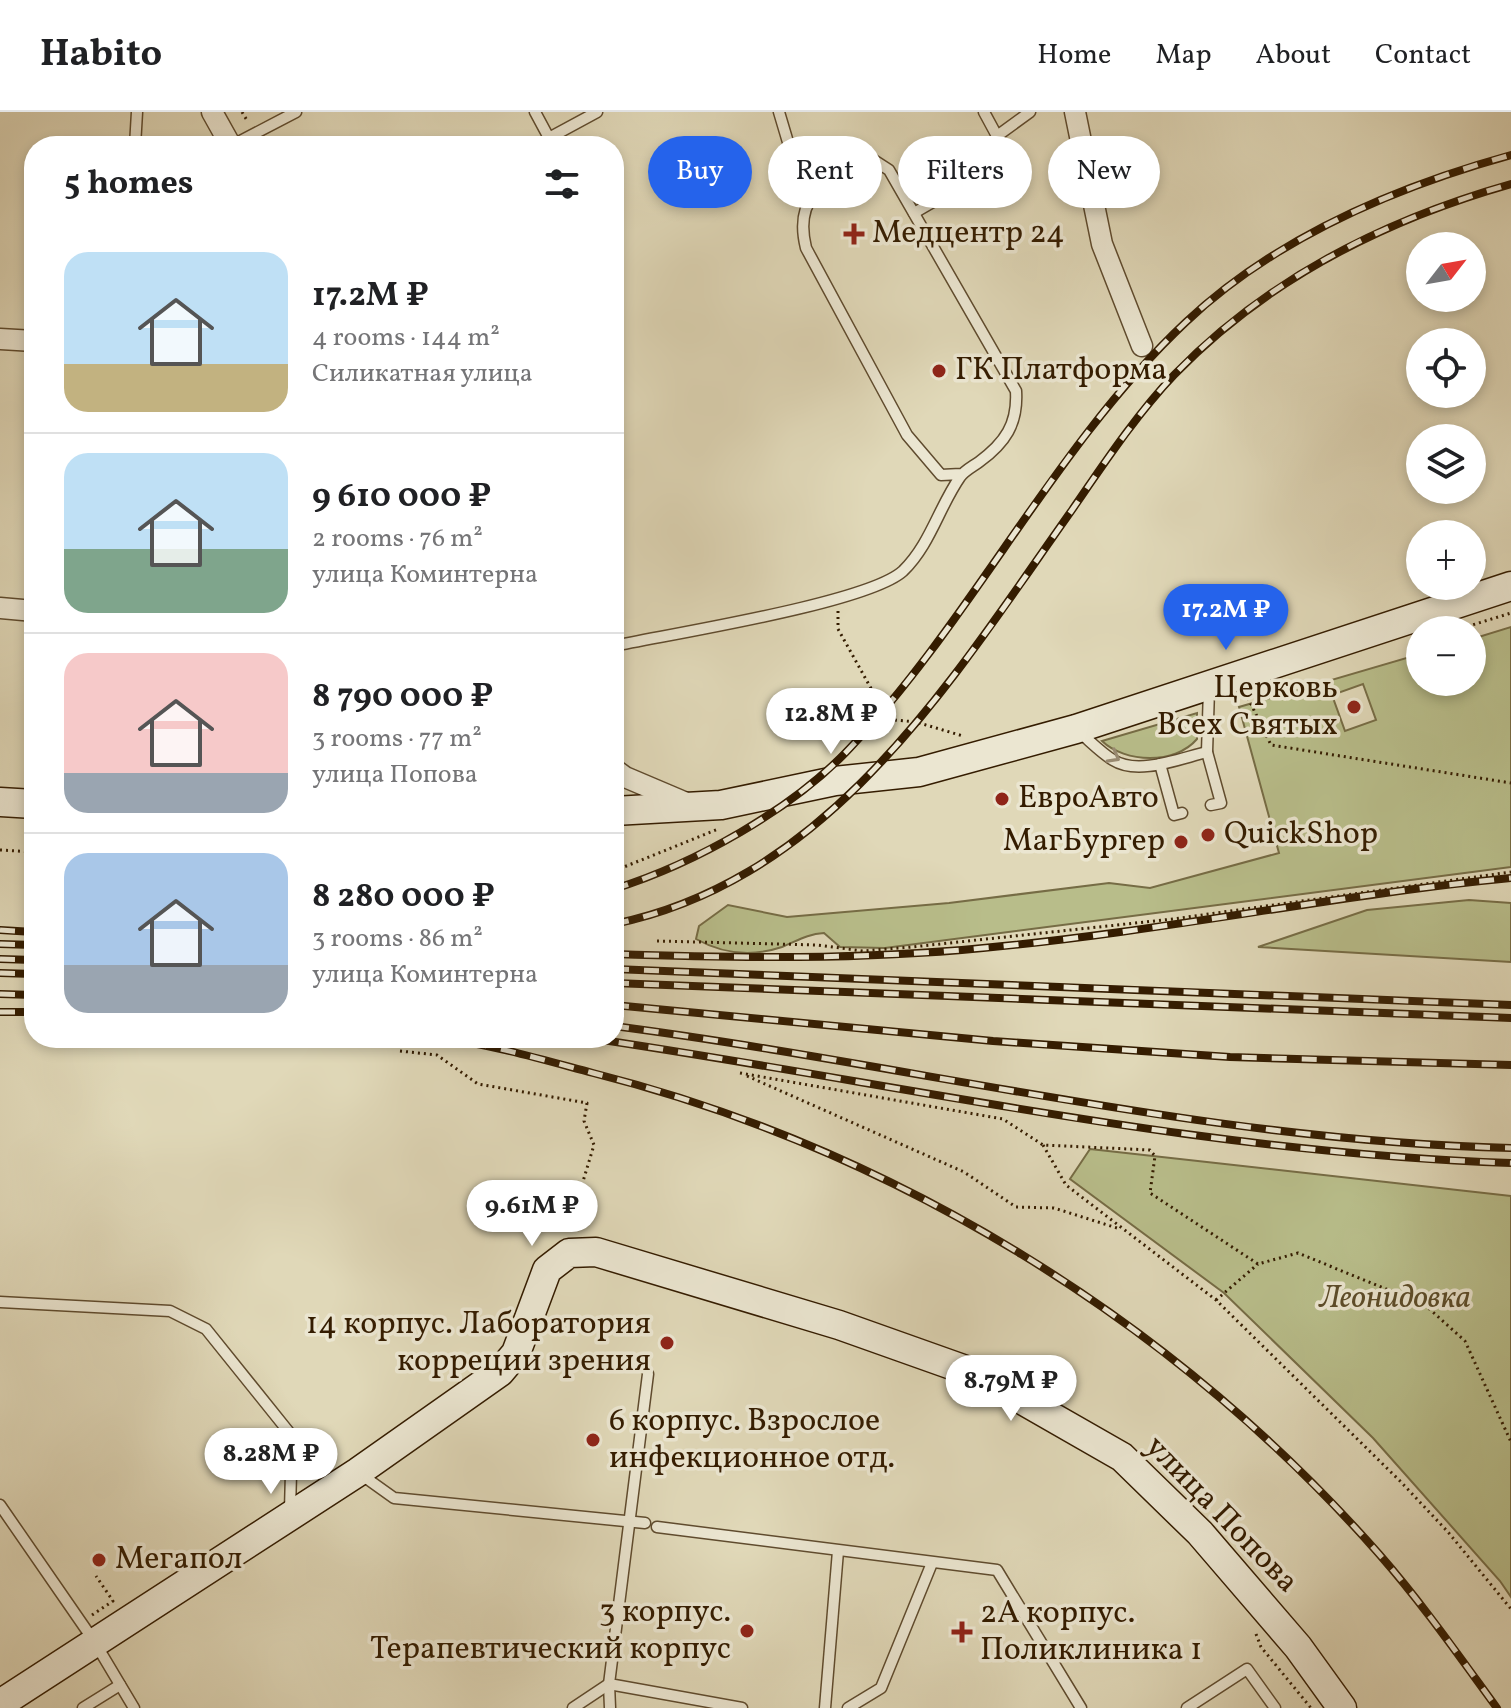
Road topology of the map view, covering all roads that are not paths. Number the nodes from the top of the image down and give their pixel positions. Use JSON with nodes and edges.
{"nodes":[{"id":1,"x":137,"y":112,"type":"edge"},
{"id":2,"x":212,"y":112,"type":"edge"},
{"id":3,"x":296,"y":112,"type":"edge"},
{"id":4,"x":535,"y":112,"type":"edge"},
{"id":5,"x":597,"y":112,"type":"edge"},
{"id":6,"x":779,"y":112,"type":"edge"},
{"id":7,"x":984,"y":112,"type":"edge"},
{"id":8,"x":1030,"y":112,"type":"edge"},
{"id":9,"x":1075,"y":112,"type":"edge"},
{"id":10,"x":136,"y":136,"type":"edge"},
{"id":11,"x":225,"y":136,"type":"edge"},
{"id":12,"x":250,"y":136,"type":"edge"},
{"id":13,"x":543,"y":136,"type":"edge"},
{"id":14,"x":555,"y":136,"type":"edge"},
{"id":15,"x":786,"y":136,"type":"edge"},
{"id":16,"x":997,"y":136,"type":"joint"},
{"id":17,"x":882,"y":165,"type":"edge"},
{"id":18,"x":807,"y":208,"type":"edge"},
{"id":19,"x":923,"y":208,"type":"edge"},
{"id":20,"x":914,"y":213,"type":"junction"},
{"id":21,"x":0,"y":339,"type":"edge"},
{"id":22,"x":24,"y":340,"type":"edge"},
{"id":23,"x":1142,"y":346,"type":"dead end"},
{"id":24,"x":961,"y":474,"type":"junction"},
{"id":25,"x":1511,"y":586,"type":"edge"},
{"id":26,"x":0,"y":608,"type":"edge"},
{"id":27,"x":24,"y":610,"type":"edge"},
{"id":28,"x":624,"y":644,"type":"edge"},
{"id":29,"x":1209,"y":685,"type":"junction"},
{"id":30,"x":1076,"y":729,"type":"junction"},
{"id":31,"x":1207,"y":752,"type":"junction"},
{"id":32,"x":1160,"y":764,"type":"junction"},
{"id":33,"x":624,"y":776,"type":"edge"},
{"id":34,"x":0,"y":802,"type":"edge"},
{"id":35,"x":24,"y":803,"type":"edge"},
{"id":36,"x":1211,"y":805,"type":"dead end"},
{"id":37,"x":698,"y":808,"type":"junction"},
{"id":38,"x":624,"y":811,"type":"edge"},
{"id":39,"x":1182,"y":813,"type":"dead end"},
{"id":40,"x":0,"y":1302,"type":"edge"},
{"id":41,"x":648,"y":1374,"type":"dead end"},
{"id":42,"x":364,"y":1479,"type":"junction"},
{"id":43,"x":0,"y":1505,"type":"edge"},
{"id":44,"x":293,"y":1518,"type":"junction"},
{"id":45,"x":629,"y":1522,"type":"junction"},
{"id":46,"x":645,"y":1523,"type":"dead end"},
{"id":47,"x":657,"y":1527,"type":"dead end"},
{"id":48,"x":838,"y":1551,"type":"junction"},
{"id":49,"x":932,"y":1563,"type":"junction"},
{"id":50,"x":94,"y":1641,"type":"junction"},
{"id":51,"x":609,"y":1684,"type":"junction"},
{"id":52,"x":120,"y":1685,"type":"junction"},
{"id":53,"x":0,"y":1704,"type":"edge"},
{"id":54,"x":1079,"y":1707,"type":"edge"},
{"id":55,"x":83,"y":1708,"type":"edge"},
{"id":56,"x":134,"y":1708,"type":"edge"},
{"id":57,"x":573,"y":1708,"type":"edge"},
{"id":58,"x":610,"y":1708,"type":"edge"},
{"id":59,"x":742,"y":1708,"type":"edge"},
{"id":60,"x":825,"y":1708,"type":"edge"},
{"id":61,"x":848,"y":1708,"type":"edge"},
{"id":62,"x":1187,"y":1708,"type":"edge"},
{"id":63,"x":1275,"y":1708,"type":"edge"},
{"id":64,"x":1342,"y":1708,"type":"edge"}],
"edges":[{"from":1,"to":10,"type":"lane"},
{"from":2,"to":11,"type":"street"},
{"from":3,"to":12,"type":"lane"},
{"from":4,"to":13,"type":"lane"},
{"from":5,"to":14,"type":"lane"},
{"from":6,"to":15,"type":"lane"},
{"from":7,"to":16,"type":"lane"},
{"from":8,"to":16,"type":"lane"},
{"from":9,"to":23,"type":"street"},
{"from":17,"to":20,"type":"lane"},
{"from":18,"to":24,"type":"lane"},
{"from":19,"to":20,"type":"lane"},
{"from":20,"to":24,"type":"lane"},
{"from":21,"to":22,"type":"street"},
{"from":24,"to":28,"type":"lane"},
{"from":25,"to":29,"type":"street"},
{"from":26,"to":27,"type":"street"},
{"from":29,"to":30,"type":"street"},
{"from":29,"to":31,"type":"lane"},
{"from":30,"to":32,"type":"lane","one_way":true},
{"from":30,"to":37,"type":"street"},
{"from":31,"to":32,"type":"lane"},
{"from":31,"to":36,"type":"lane"},
{"from":32,"to":39,"type":"lane"},
{"from":33,"to":37,"type":"street"},
{"from":34,"to":35,"type":"street"},
{"from":37,"to":38,"type":"street"},
{"from":40,"to":44,"type":"lane"},
{"from":41,"to":45,"type":"lane"},
{"from":42,"to":44,"type":"street"},
{"from":42,"to":45,"type":"lane"},
{"from":42,"to":64,"type":"street","name":"улица Попова"},
{"from":43,"to":50,"type":"lane"},
{"from":44,"to":50,"type":"street"},
{"from":45,"to":46,"type":"lane"},
{"from":45,"to":51,"type":"lane"},
{"from":47,"to":48,"type":"lane"},
{"from":48,"to":49,"type":"lane"},
{"from":48,"to":60,"type":"lane"},
{"from":49,"to":54,"type":"lane"},
{"from":49,"to":61,"type":"lane"},
{"from":50,"to":52,"type":"lane"},
{"from":50,"to":53,"type":"street"},
{"from":51,"to":57,"type":"lane"},
{"from":51,"to":58,"type":"lane"},
{"from":51,"to":59,"type":"lane"},
{"from":52,"to":55,"type":"lane"},
{"from":52,"to":56,"type":"lane"},
{"from":62,"to":63,"type":"lane"}]}
